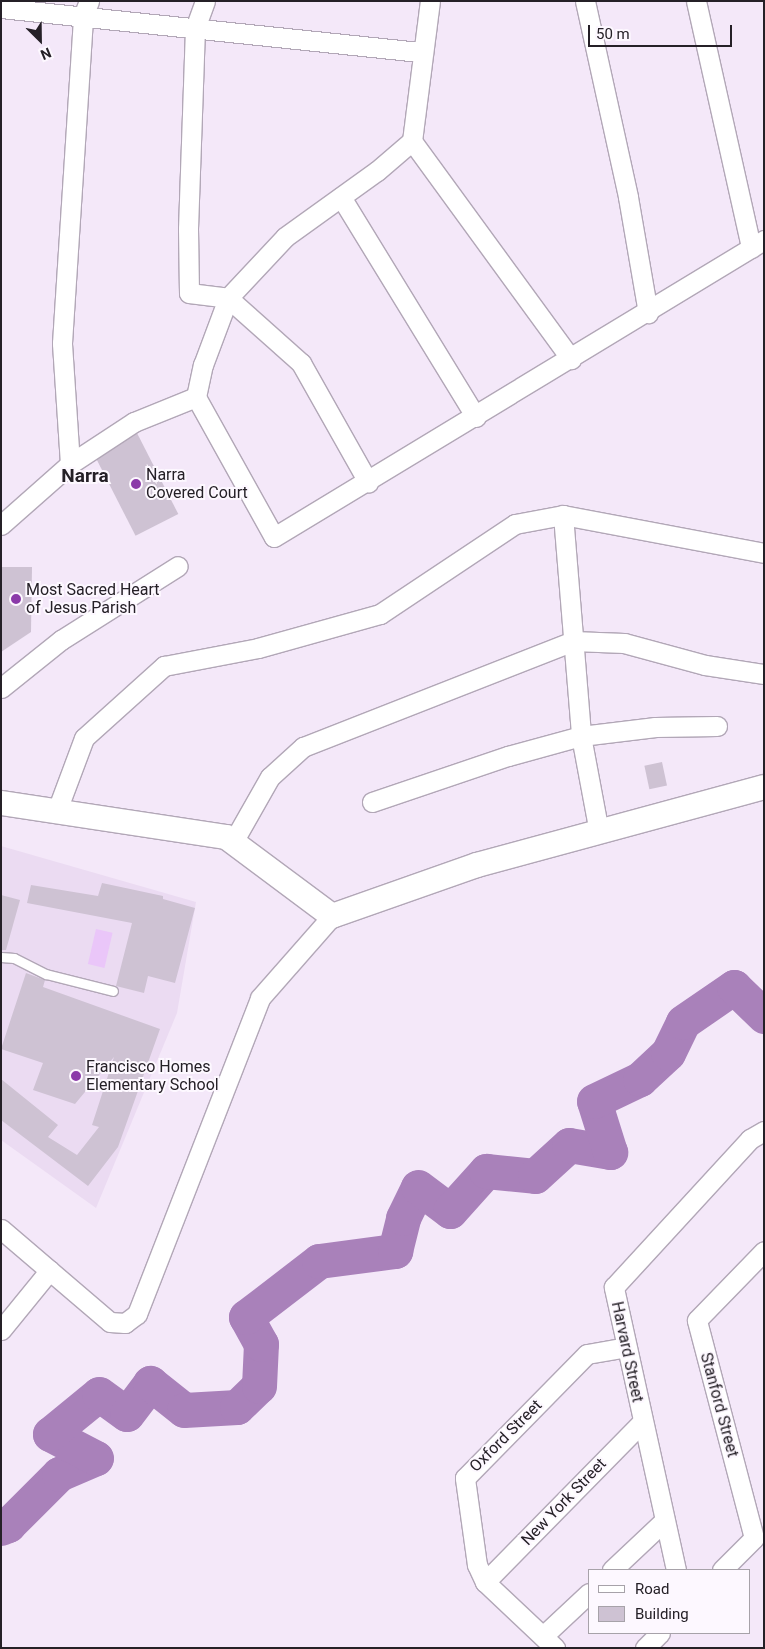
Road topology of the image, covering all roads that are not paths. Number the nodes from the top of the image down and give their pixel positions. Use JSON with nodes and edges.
{"nodes":[{"id":1,"x":206,"y":1,"type":"edge"},
{"id":2,"x":430,"y":1,"type":"edge"},
{"id":3,"x":585,"y":1,"type":"edge"},
{"id":4,"x":696,"y":1,"type":"edge"},
{"id":5,"x":1,"y":8,"type":"edge"},
{"id":6,"x":86,"y":9,"type":"edge"},
{"id":7,"x":196,"y":28,"type":"junction"},
{"id":8,"x":423,"y":52,"type":"junction"},
{"id":9,"x":412,"y":141,"type":"junction"},
{"id":10,"x":341,"y":197,"type":"junction"},
{"id":11,"x":757,"y":244,"type":"edge"},
{"id":12,"x":228,"y":298,"type":"junction"},
{"id":13,"x":648,"y":313,"type":"junction"},
{"id":14,"x":571,"y":359,"type":"junction"},
{"id":15,"x":196,"y":397,"type":"junction"},
{"id":16,"x":476,"y":417,"type":"junction"},
{"id":17,"x":70,"y":464,"type":"junction"},
{"id":18,"x":368,"y":482,"type":"junction"},
{"id":19,"x":563,"y":515,"type":"junction"},
{"id":20,"x":1,"y":525,"type":"edge"},
{"id":21,"x":764,"y":552,"type":"edge"},
{"id":22,"x":178,"y":566,"type":"dead end"},
{"id":23,"x":573,"y":640,"type":"junction"},
{"id":24,"x":764,"y":674,"type":"edge"},
{"id":25,"x":1,"y":688,"type":"edge"},
{"id":26,"x":717,"y":726,"type":"dead end"},
{"id":27,"x":581,"y":736,"type":"junction"},
{"id":28,"x":764,"y":787,"type":"edge"},
{"id":29,"x":372,"y":802,"type":"dead end"},
{"id":30,"x":1,"y":803,"type":"edge"},
{"id":31,"x":56,"y":813,"type":"junction"},
{"id":32,"x":599,"y":832,"type":"junction"},
{"id":33,"x":233,"y":842,"type":"junction"},
{"id":34,"x":332,"y":916,"type":"junction"},
{"id":35,"x":1,"y":957,"type":"edge"},
{"id":36,"x":113,"y":991,"type":"dead end"},
{"id":37,"x":764,"y":1132,"type":"edge"},
{"id":38,"x":1,"y":1229,"type":"edge"},
{"id":39,"x":764,"y":1251,"type":"edge"},
{"id":40,"x":50,"y":1270,"type":"junction"},
{"id":41,"x":1,"y":1330,"type":"edge"},
{"id":42,"x":626,"y":1347,"type":"junction"},
{"id":43,"x":642,"y":1422,"type":"junction"},
{"id":44,"x":663,"y":1522,"type":"junction"},
{"id":45,"x":613,"y":1569,"type":"edge"},
{"id":46,"x":676,"y":1569,"type":"edge"},
{"id":47,"x":723,"y":1569,"type":"edge"},
{"id":48,"x":485,"y":1582,"type":"junction"},
{"id":49,"x":588,"y":1593,"type":"edge"},
{"id":50,"x":659,"y":1634,"type":"edge"},
{"id":51,"x":549,"y":1642,"type":"edge"},
{"id":52,"x":646,"y":1648,"type":"edge"}],
"edges":[{"from":1,"to":7,"type":"street"},
{"from":2,"to":8,"type":"street"},
{"from":3,"to":13,"type":"street"},
{"from":4,"to":11,"type":"street"},
{"from":5,"to":6,"type":"street"},
{"from":6,"to":7,"type":"street"},
{"from":6,"to":17,"type":"street"},
{"from":7,"to":8,"type":"street"},
{"from":7,"to":12,"type":"street"},
{"from":8,"to":9,"type":"street"},
{"from":9,"to":10,"type":"street"},
{"from":9,"to":14,"type":"street"},
{"from":10,"to":12,"type":"street"},
{"from":10,"to":16,"type":"street"},
{"from":11,"to":13,"type":"street"},
{"from":12,"to":15,"type":"street"},
{"from":12,"to":18,"type":"street"},
{"from":13,"to":14,"type":"street"},
{"from":14,"to":16,"type":"street"},
{"from":15,"to":17,"type":"street"},
{"from":15,"to":18,"type":"street"},
{"from":16,"to":18,"type":"street"},
{"from":17,"to":20,"type":"street"},
{"from":19,"to":21,"type":"street"},
{"from":19,"to":23,"type":"street"},
{"from":19,"to":31,"type":"street"},
{"from":22,"to":25,"type":"street"},
{"from":23,"to":24,"type":"street"},
{"from":23,"to":27,"type":"street"},
{"from":23,"to":33,"type":"street"},
{"from":26,"to":27,"type":"street"},
{"from":27,"to":29,"type":"street"},
{"from":27,"to":32,"type":"street"},
{"from":28,"to":32,"type":"street"},
{"from":30,"to":31,"type":"street"},
{"from":31,"to":33,"type":"street"},
{"from":32,"to":34,"type":"street"},
{"from":33,"to":34,"type":"street"},
{"from":34,"to":40,"type":"street"},
{"from":35,"to":36,"type":"lane"},
{"from":37,"to":42,"type":"street","name":"Harvard Street"},
{"from":38,"to":40,"type":"street"},
{"from":39,"to":47,"type":"street","name":"Stanford Street"},
{"from":40,"to":41,"type":"street"},
{"from":42,"to":43,"type":"street","name":"Harvard Street"},
{"from":42,"to":48,"type":"street","name":"Oxford Street"},
{"from":43,"to":44,"type":"street","name":"Harvard Street"},
{"from":43,"to":48,"type":"street","name":"New York Street"},
{"from":44,"to":45,"type":"street"},
{"from":44,"to":46,"type":"street","name":"Harvard Street"},
{"from":48,"to":51,"type":"street","name":"Oxford Street"},
{"from":49,"to":51,"type":"street"},
{"from":50,"to":52,"type":"street"}]}
